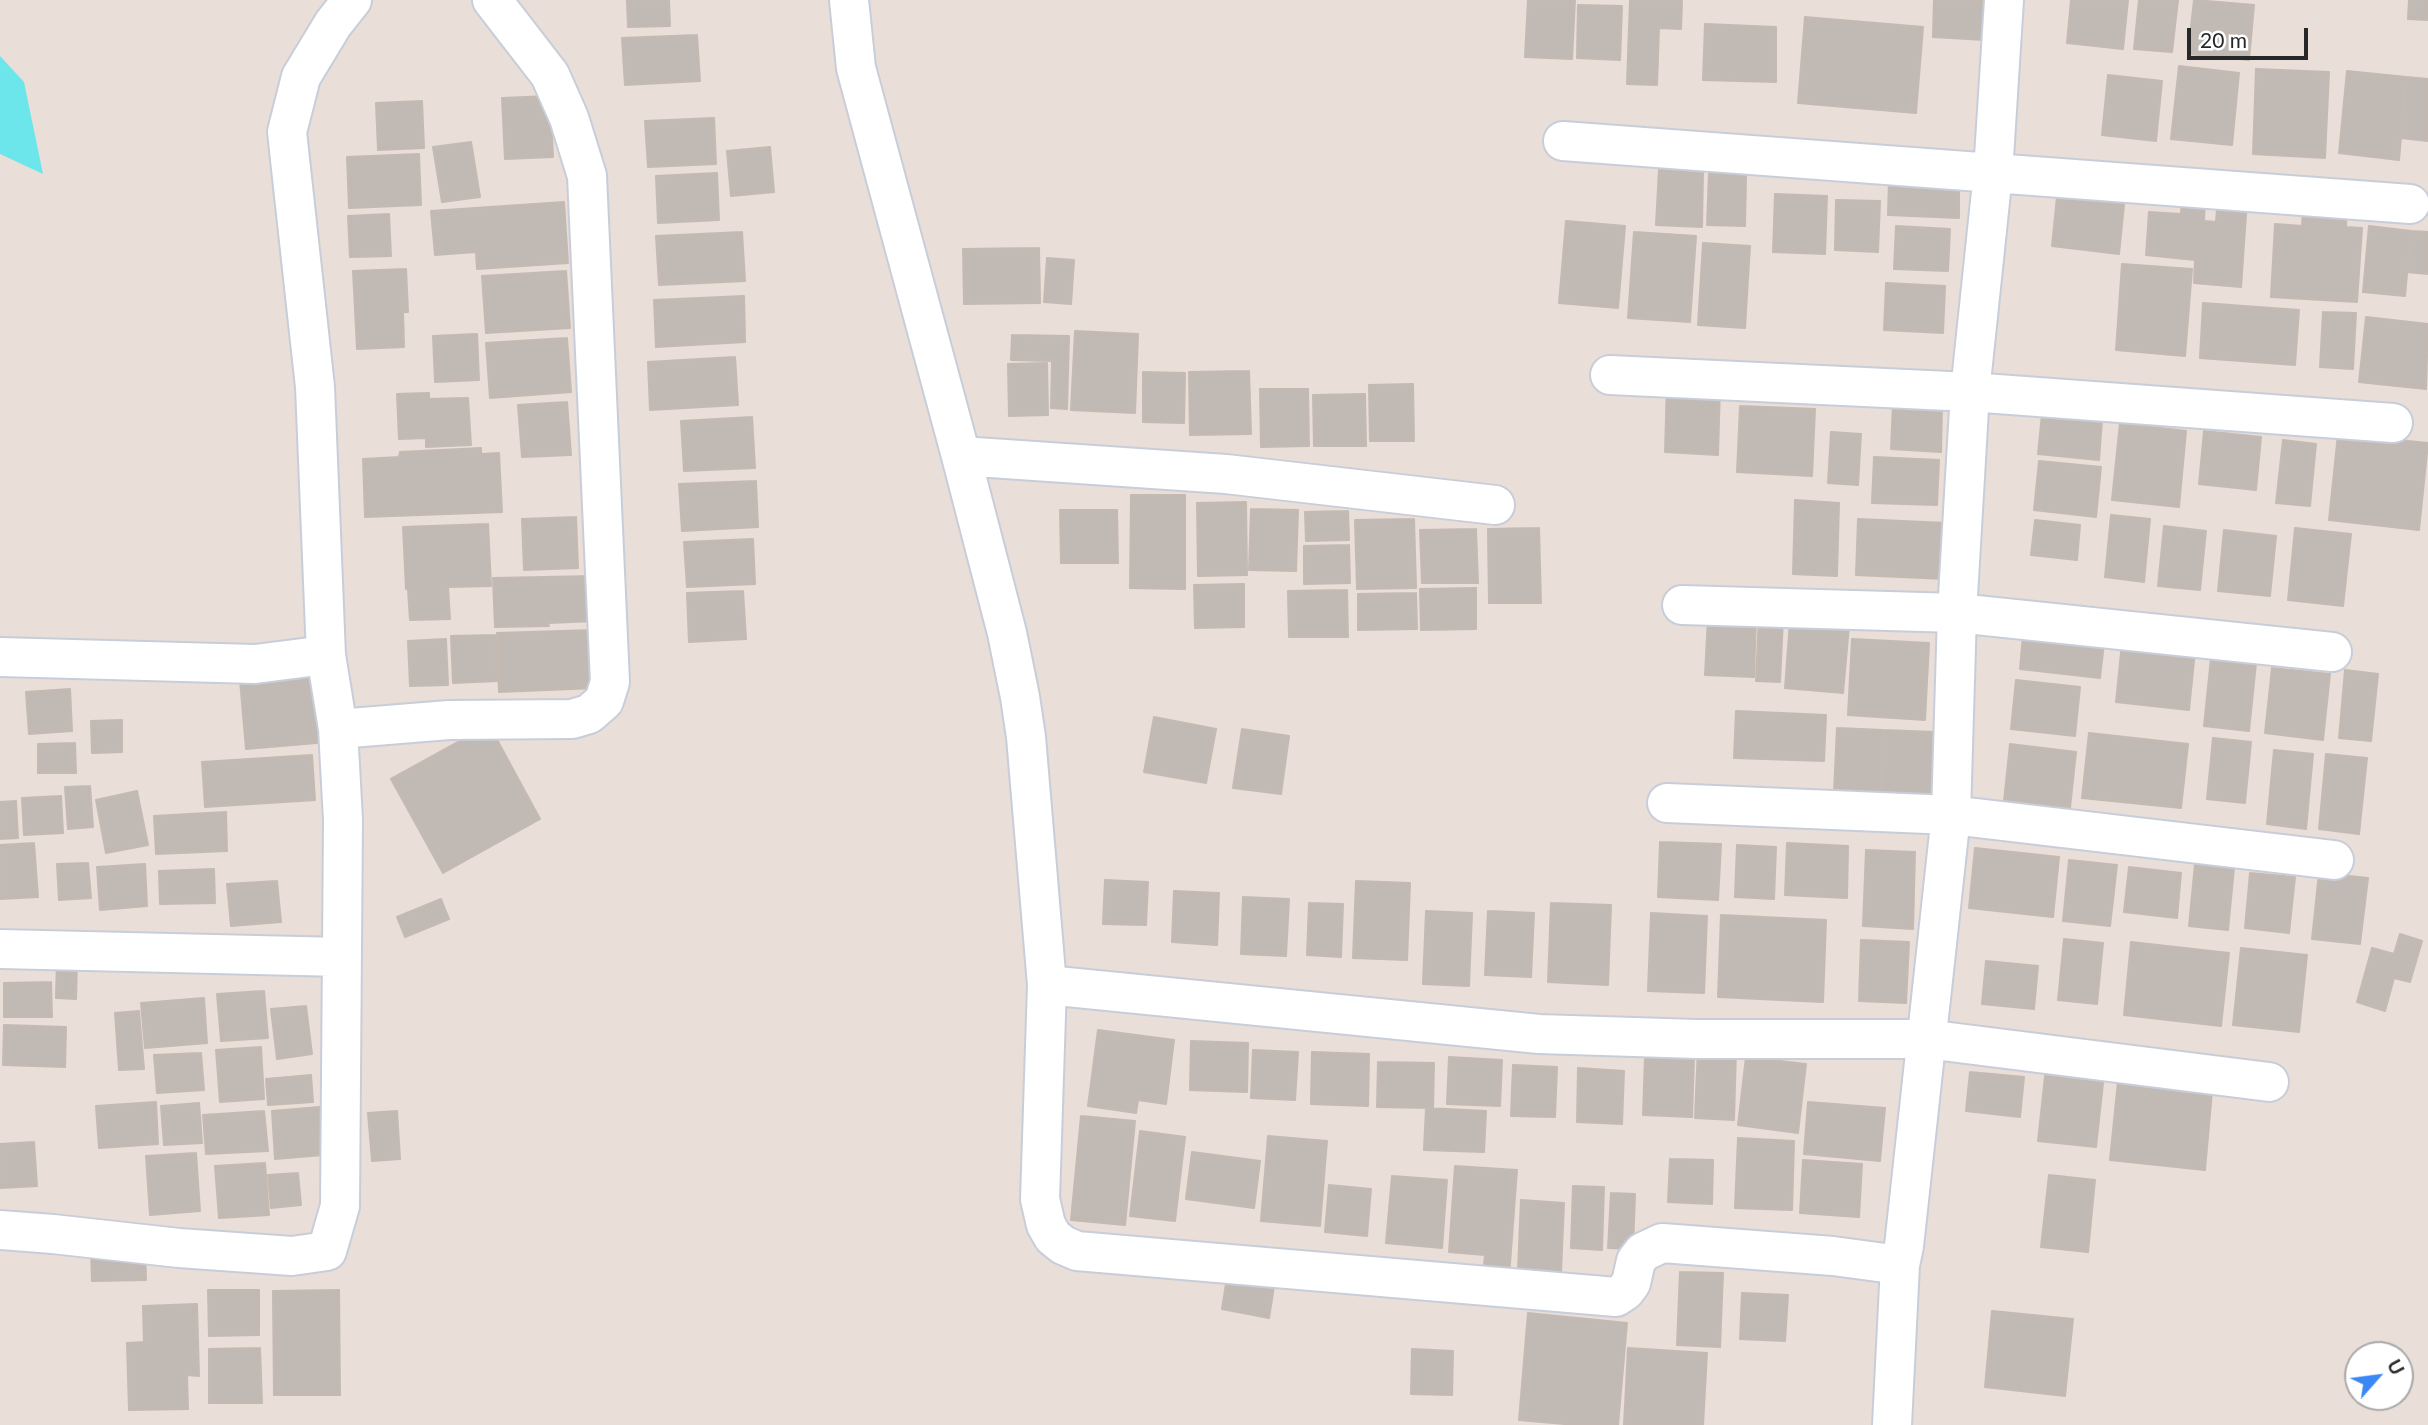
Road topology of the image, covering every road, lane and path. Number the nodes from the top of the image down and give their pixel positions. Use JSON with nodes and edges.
{"nodes":[{"id":1,"x":352,"y":0,"type":"edge"},
{"id":2,"x":492,"y":0,"type":"edge"},
{"id":3,"x":849,"y":0,"type":"edge"},
{"id":4,"x":2004,"y":0,"type":"edge"},
{"id":5,"x":1563,"y":141,"type":"dead end"},
{"id":6,"x":1993,"y":173,"type":"junction"},
{"id":7,"x":2410,"y":204,"type":"dead end"},
{"id":8,"x":1610,"y":375,"type":"dead end"},
{"id":9,"x":1970,"y":392,"type":"junction"},
{"id":10,"x":2393,"y":423,"type":"dead end"},
{"id":11,"x":961,"y":456,"type":"junction"},
{"id":12,"x":1494,"y":505,"type":"dead end"},
{"id":13,"x":1682,"y":605,"type":"dead end"},
{"id":14,"x":1957,"y":613,"type":"junction"},
{"id":15,"x":2332,"y":652,"type":"dead end"},
{"id":16,"x":326,"y":655,"type":"junction"},
{"id":17,"x":0,"y":657,"type":"edge"},
{"id":18,"x":338,"y":729,"type":"junction"},
{"id":19,"x":1667,"y":803,"type":"dead end"},
{"id":20,"x":1951,"y":815,"type":"junction"},
{"id":21,"x":2334,"y":860,"type":"dead end"},
{"id":22,"x":0,"y":949,"type":"edge"},
{"id":23,"x":342,"y":957,"type":"junction"},
{"id":24,"x":1047,"y":985,"type":"junction"},
{"id":25,"x":1926,"y":1039,"type":"junction"},
{"id":26,"x":2269,"y":1082,"type":"dead end"},
{"id":27,"x":0,"y":1230,"type":"edge"},
{"id":28,"x":1900,"y":1265,"type":"junction"},
{"id":29,"x":1892,"y":1425,"type":"edge"}],
"edges":[{"from":1,"to":16,"type":"street"},
{"from":2,"to":18,"type":"street"},
{"from":3,"to":11,"type":"street"},
{"from":4,"to":6,"type":"street"},
{"from":5,"to":6,"type":"street"},
{"from":6,"to":7,"type":"street"},
{"from":6,"to":9,"type":"street"},
{"from":8,"to":9,"type":"street"},
{"from":9,"to":10,"type":"street"},
{"from":9,"to":14,"type":"street"},
{"from":11,"to":12,"type":"street"},
{"from":11,"to":24,"type":"street"},
{"from":13,"to":14,"type":"street"},
{"from":14,"to":15,"type":"street"},
{"from":14,"to":20,"type":"street"},
{"from":16,"to":17,"type":"street"},
{"from":16,"to":18,"type":"street"},
{"from":18,"to":23,"type":"street"},
{"from":19,"to":20,"type":"street"},
{"from":20,"to":21,"type":"street"},
{"from":20,"to":25,"type":"street"},
{"from":22,"to":23,"type":"street"},
{"from":23,"to":27,"type":"street"},
{"from":24,"to":25,"type":"street"},
{"from":24,"to":28,"type":"street"},
{"from":25,"to":26,"type":"street"},
{"from":25,"to":28,"type":"street"},
{"from":28,"to":29,"type":"street"}]}
